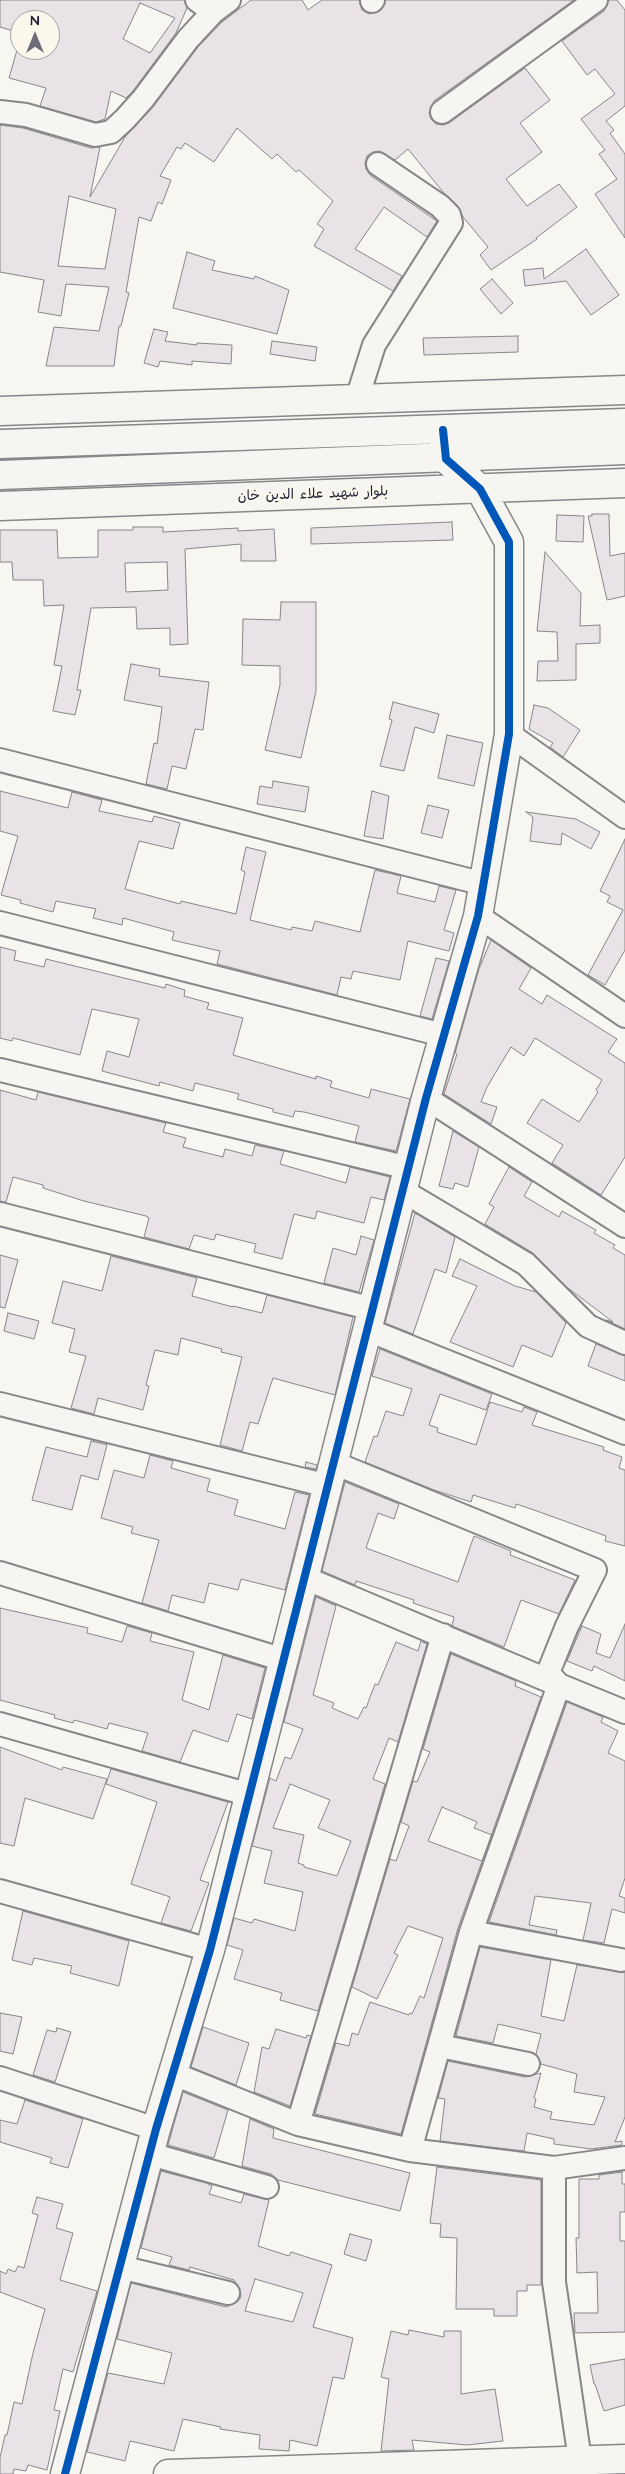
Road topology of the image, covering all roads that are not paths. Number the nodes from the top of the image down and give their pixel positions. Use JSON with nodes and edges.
{"nodes":[{"id":1,"x":596,"y":0,"type":"edge"},
{"id":2,"x":213,"y":4,"type":"edge"},
{"id":3,"x":0,"y":112,"type":"edge"},
{"id":4,"x":442,"y":112,"type":"dead end"},
{"id":5,"x":378,"y":164,"type":"dead end"},
{"id":6,"x":625,"y":390,"type":"edge"},
{"id":7,"x":357,"y":399,"type":"junction"},
{"id":8,"x":0,"y":411,"type":"edge"},
{"id":9,"x":625,"y":423,"type":"edge"},
{"id":10,"x":443,"y":430,"type":"junction"},
{"id":11,"x":0,"y":444,"type":"edge"},
{"id":12,"x":625,"y":450,"type":"edge"},
{"id":13,"x":446,"y":459,"type":"junction"},
{"id":14,"x":0,"y":475,"type":"edge"},
{"id":15,"x":625,"y":483,"type":"edge"},
{"id":16,"x":480,"y":489,"type":"junction"},
{"id":17,"x":0,"y":506,"type":"edge"},
{"id":18,"x":509,"y":734,"type":"junction"},
{"id":19,"x":0,"y":760,"type":"edge"},
{"id":20,"x":625,"y":817,"type":"edge"},
{"id":21,"x":484,"y":884,"type":"junction"},
{"id":22,"x":478,"y":916,"type":"junction"},
{"id":23,"x":0,"y":923,"type":"edge"},
{"id":24,"x":625,"y":1016,"type":"edge"},
{"id":25,"x":444,"y":1035,"type":"junction"},
{"id":26,"x":0,"y":1070,"type":"edge"},
{"id":27,"x":426,"y":1098,"type":"junction"},
{"id":28,"x":406,"y":1180,"type":"junction"},
{"id":29,"x":0,"y":1214,"type":"edge"},
{"id":30,"x":625,"y":1226,"type":"edge"},
{"id":31,"x":371,"y":1319,"type":"junction"},
{"id":32,"x":625,"y":1343,"type":"edge"},
{"id":33,"x":0,"y":1404,"type":"edge"},
{"id":34,"x":625,"y":1433,"type":"edge"},
{"id":35,"x":331,"y":1475,"type":"junction"},
{"id":36,"x":0,"y":1573,"type":"edge"},
{"id":37,"x":305,"y":1578,"type":"junction"},
{"id":38,"x":443,"y":1635,"type":"junction"},
{"id":39,"x":284,"y":1660,"type":"junction"},
{"id":40,"x":559,"y":1685,"type":"junction"},
{"id":41,"x":625,"y":1712,"type":"edge"},
{"id":42,"x":0,"y":1724,"type":"edge"},
{"id":43,"x":250,"y":1795,"type":"junction"},
{"id":44,"x":0,"y":1891,"type":"edge"},
{"id":45,"x":471,"y":1932,"type":"junction"},
{"id":46,"x":210,"y":1950,"type":"junction"},
{"id":47,"x":621,"y":1960,"type":"dead end"},
{"id":48,"x":440,"y":2046,"type":"junction"},
{"id":49,"x":528,"y":2064,"type":"dead end"},
{"id":50,"x":174,"y":2074,"type":"junction"},
{"id":51,"x":0,"y":2078,"type":"edge"},
{"id":52,"x":298,"y":2124,"type":"junction"},
{"id":53,"x":153,"y":2142,"type":"junction"},
{"id":54,"x":410,"y":2150,"type":"junction"},
{"id":55,"x":625,"y":2158,"type":"edge"},
{"id":56,"x":554,"y":2168,"type":"junction"},
{"id":57,"x":267,"y":2187,"type":"dead end"},
{"id":58,"x":120,"y":2267,"type":"junction"},
{"id":59,"x":228,"y":2293,"type":"dead end"},
{"id":60,"x":625,"y":2459,"type":"edge"},
{"id":61,"x":582,"y":2467,"type":"edge"},
{"id":62,"x":321,"y":2472,"type":"edge"},
{"id":63,"x":66,"y":2474,"type":"edge"},
{"id":64,"x":168,"y":2474,"type":"edge"}],
"edges":[{"from":1,"to":4,"type":"street"},
{"from":2,"to":3,"type":"street"},
{"from":5,"to":7,"type":"street"},
{"from":6,"to":7,"type":"main road"},
{"from":7,"to":8,"type":"main road"},
{"from":9,"to":10,"type":"main road"},
{"from":10,"to":11,"type":"main road"},
{"from":10,"to":13,"type":"main road"},
{"from":12,"to":13,"type":"main road"},
{"from":13,"to":14,"type":"main road"},
{"from":13,"to":16,"type":"main road"},
{"from":15,"to":16,"type":"main road","name":"بلوار شهید علاء الدین خان"},
{"from":16,"to":17,"type":"main road","name":"بلوار شهید علاء الدین خان"},
{"from":16,"to":18,"type":"main road"},
{"from":18,"to":20,"type":"street"},
{"from":18,"to":21,"type":"main road"},
{"from":19,"to":21,"type":"street"},
{"from":21,"to":22,"type":"main road"},
{"from":22,"to":24,"type":"street"},
{"from":22,"to":25,"type":"main road"},
{"from":23,"to":25,"type":"street"},
{"from":25,"to":27,"type":"main road"},
{"from":26,"to":28,"type":"street"},
{"from":27,"to":28,"type":"main road"},
{"from":27,"to":30,"type":"street"},
{"from":28,"to":31,"type":"main road"},
{"from":28,"to":32,"type":"street"},
{"from":29,"to":31,"type":"street"},
{"from":31,"to":34,"type":"street"},
{"from":31,"to":35,"type":"main road"},
{"from":33,"to":35,"type":"street"},
{"from":35,"to":37,"type":"main road"},
{"from":35,"to":40,"type":"street"},
{"from":36,"to":39,"type":"street"},
{"from":37,"to":38,"type":"street"},
{"from":37,"to":39,"type":"main road"},
{"from":38,"to":40,"type":"street"},
{"from":38,"to":52,"type":"street"},
{"from":39,"to":43,"type":"main road"},
{"from":40,"to":41,"type":"street"},
{"from":40,"to":45,"type":"street"},
{"from":42,"to":43,"type":"street"},
{"from":43,"to":46,"type":"main road"},
{"from":44,"to":46,"type":"street"},
{"from":45,"to":47,"type":"street"},
{"from":45,"to":48,"type":"street"},
{"from":46,"to":50,"type":"main road"},
{"from":48,"to":49,"type":"street"},
{"from":48,"to":54,"type":"street"},
{"from":50,"to":52,"type":"street"},
{"from":50,"to":53,"type":"main road"},
{"from":51,"to":53,"type":"street"},
{"from":52,"to":54,"type":"street"},
{"from":53,"to":57,"type":"street"},
{"from":53,"to":58,"type":"main road"},
{"from":54,"to":56,"type":"street"},
{"from":55,"to":56,"type":"street"},
{"from":56,"to":61,"type":"street"},
{"from":58,"to":59,"type":"street"},
{"from":58,"to":63,"type":"main road"},
{"from":60,"to":61,"type":"main road"},
{"from":61,"to":62,"type":"main road"},
{"from":62,"to":64,"type":"main road"}]}
